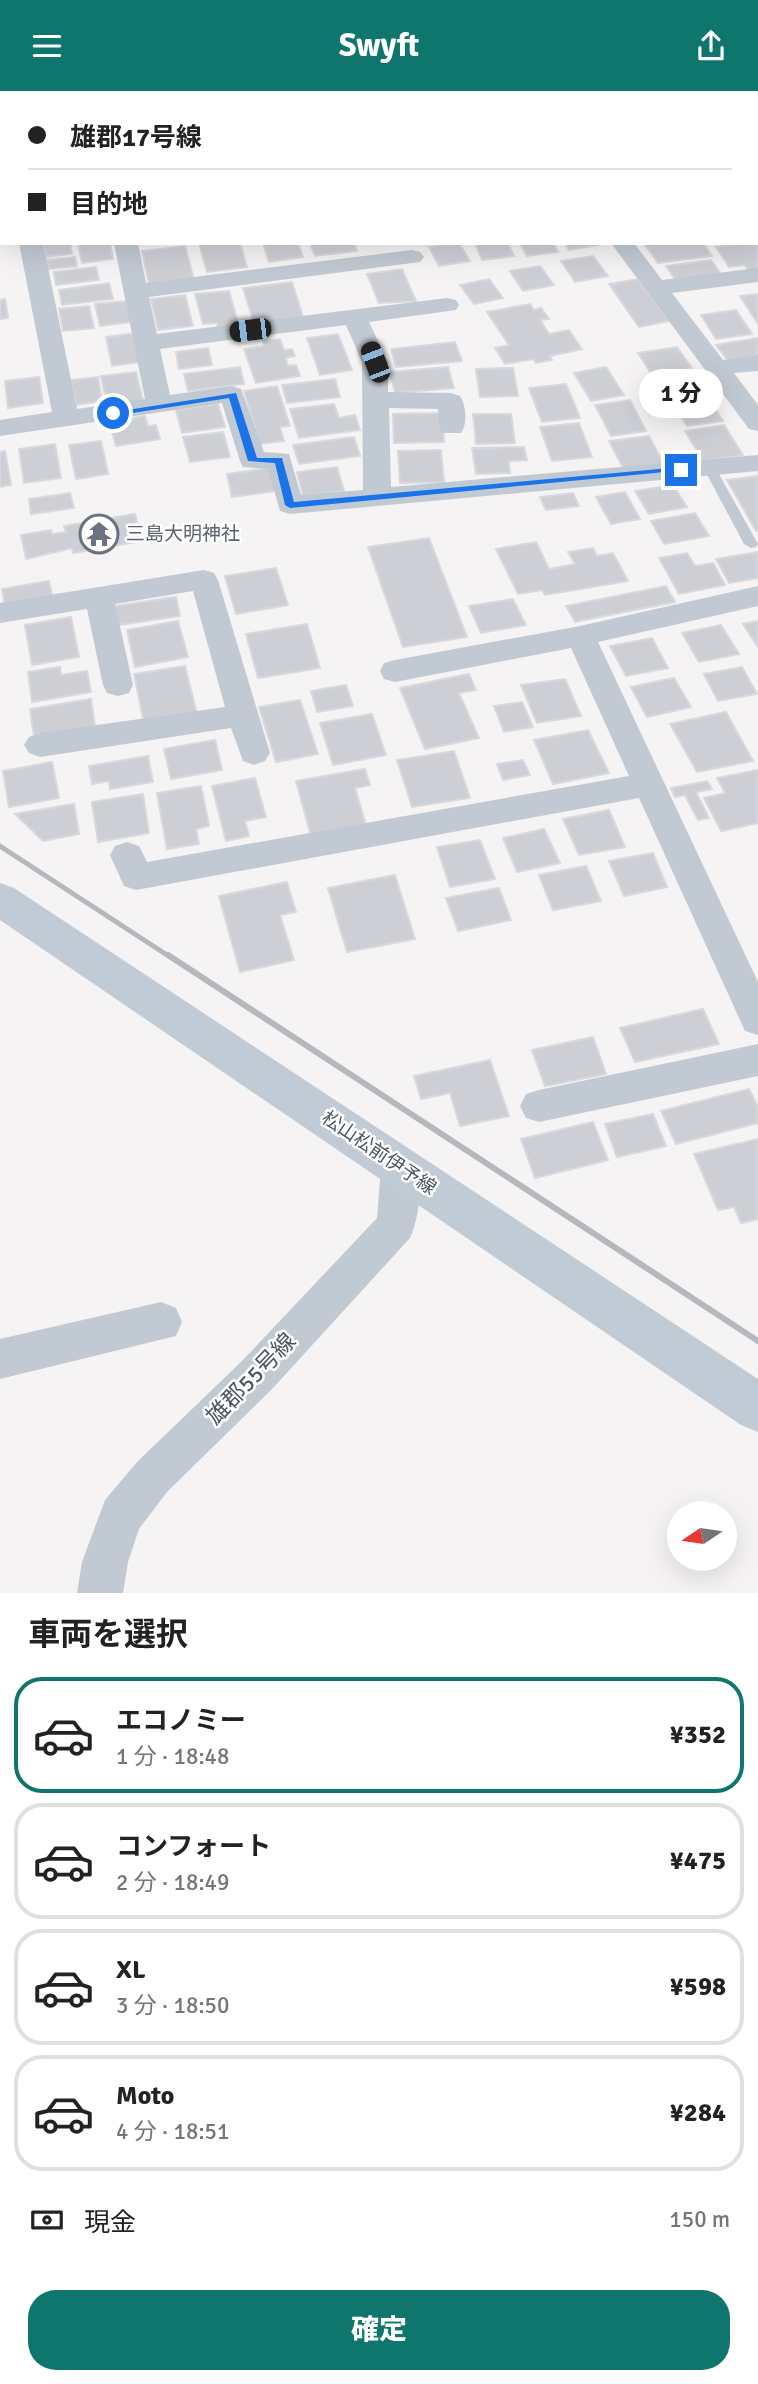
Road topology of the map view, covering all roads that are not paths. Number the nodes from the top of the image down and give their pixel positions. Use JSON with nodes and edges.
{"nodes":[{"id":1,"x":31,"y":245,"type":"edge"},
{"id":2,"x":126,"y":245,"type":"edge"},
{"id":3,"x":624,"y":245,"type":"edge"},
{"id":4,"x":412,"y":257,"type":"dead end"},
{"id":5,"x":758,"y":275,"type":"edge"},
{"id":6,"x":656,"y":288,"type":"junction"},
{"id":7,"x":136,"y":291,"type":"junction"},
{"id":8,"x":447,"y":305,"type":"dead end"},
{"id":9,"x":354,"y":317,"type":"junction"},
{"id":10,"x":147,"y":343,"type":"junction"},
{"id":11,"x":758,"y":363,"type":"edge"},
{"id":12,"x":721,"y":374,"type":"junction"},
{"id":13,"x":656,"y":392,"type":"dead end"},
{"id":14,"x":376,"y":400,"type":"junction"},
{"id":15,"x":160,"y":407,"type":"junction"},
{"id":16,"x":66,"y":419,"type":"junction"},
{"id":17,"x":758,"y":423,"type":"edge"},
{"id":18,"x":452,"y":427,"type":"dead end"},
{"id":19,"x":0,"y":428,"type":"edge"},
{"id":20,"x":758,"y":463,"type":"edge"},
{"id":21,"x":709,"y":467,"type":"junction"},
{"id":22,"x":377,"y":496,"type":"junction"},
{"id":23,"x":751,"y":544,"type":"dead end"},
{"id":24,"x":758,"y":596,"type":"edge"},
{"id":25,"x":99,"y":597,"type":"junction"},
{"id":26,"x":0,"y":613,"type":"edge"},
{"id":27,"x":580,"y":636,"type":"junction"},
{"id":28,"x":395,"y":671,"type":"dead end"},
{"id":29,"x":118,"y":685,"type":"dead end"},
{"id":30,"x":244,"y":715,"type":"junction"},
{"id":31,"x":40,"y":745,"type":"dead end"},
{"id":32,"x":254,"y":753,"type":"dead end"},
{"id":33,"x":649,"y":784,"type":"junction"},
{"id":34,"x":127,"y":855,"type":"dead end"},
{"id":35,"x":0,"y":899,"type":"edge"},
{"id":36,"x":758,"y":1020,"type":"edge"},
{"id":37,"x":758,"y":1060,"type":"edge"},
{"id":38,"x":539,"y":1105,"type":"dead end"},
{"id":39,"x":400,"y":1167,"type":"junction"},
{"id":40,"x":162,"y":1322,"type":"dead end"},
{"id":41,"x":0,"y":1359,"type":"edge"},
{"id":42,"x":758,"y":1408,"type":"edge"},
{"id":43,"x":100,"y":1593,"type":"edge"}],
"edges":[{"from":1,"to":16,"type":"street"},
{"from":2,"to":7,"type":"street"},
{"from":3,"to":6,"type":"street"},
{"from":4,"to":7,"type":"street"},
{"from":5,"to":6,"type":"street"},
{"from":6,"to":12,"type":"street"},
{"from":7,"to":10,"type":"street"},
{"from":8,"to":9,"type":"street"},
{"from":9,"to":10,"type":"street"},
{"from":9,"to":14,"type":"street"},
{"from":10,"to":15,"type":"street"},
{"from":11,"to":12,"type":"street"},
{"from":12,"to":13,"type":"lane"},
{"from":12,"to":17,"type":"street"},
{"from":14,"to":18,"type":"street"},
{"from":14,"to":22,"type":"street"},
{"from":15,"to":16,"type":"street"},
{"from":15,"to":22,"type":"street"},
{"from":16,"to":19,"type":"street"},
{"from":20,"to":21,"type":"street"},
{"from":21,"to":22,"type":"street"},
{"from":21,"to":23,"type":"lane"},
{"from":24,"to":27,"type":"street"},
{"from":25,"to":26,"type":"street"},
{"from":25,"to":29,"type":"street"},
{"from":25,"to":30,"type":"street"},
{"from":27,"to":28,"type":"street"},
{"from":27,"to":33,"type":"street"},
{"from":30,"to":31,"type":"street"},
{"from":30,"to":32,"type":"street"},
{"from":33,"to":34,"type":"street"},
{"from":33,"to":36,"type":"street"},
{"from":35,"to":39,"type":"main road","name":"松山松前伊予線"},
{"from":37,"to":38,"type":"street"},
{"from":39,"to":42,"type":"main road","name":"松山松前伊予線"},
{"from":39,"to":43,"type":"street","name":"雄郡55号線"},
{"from":40,"to":41,"type":"street"}]}
